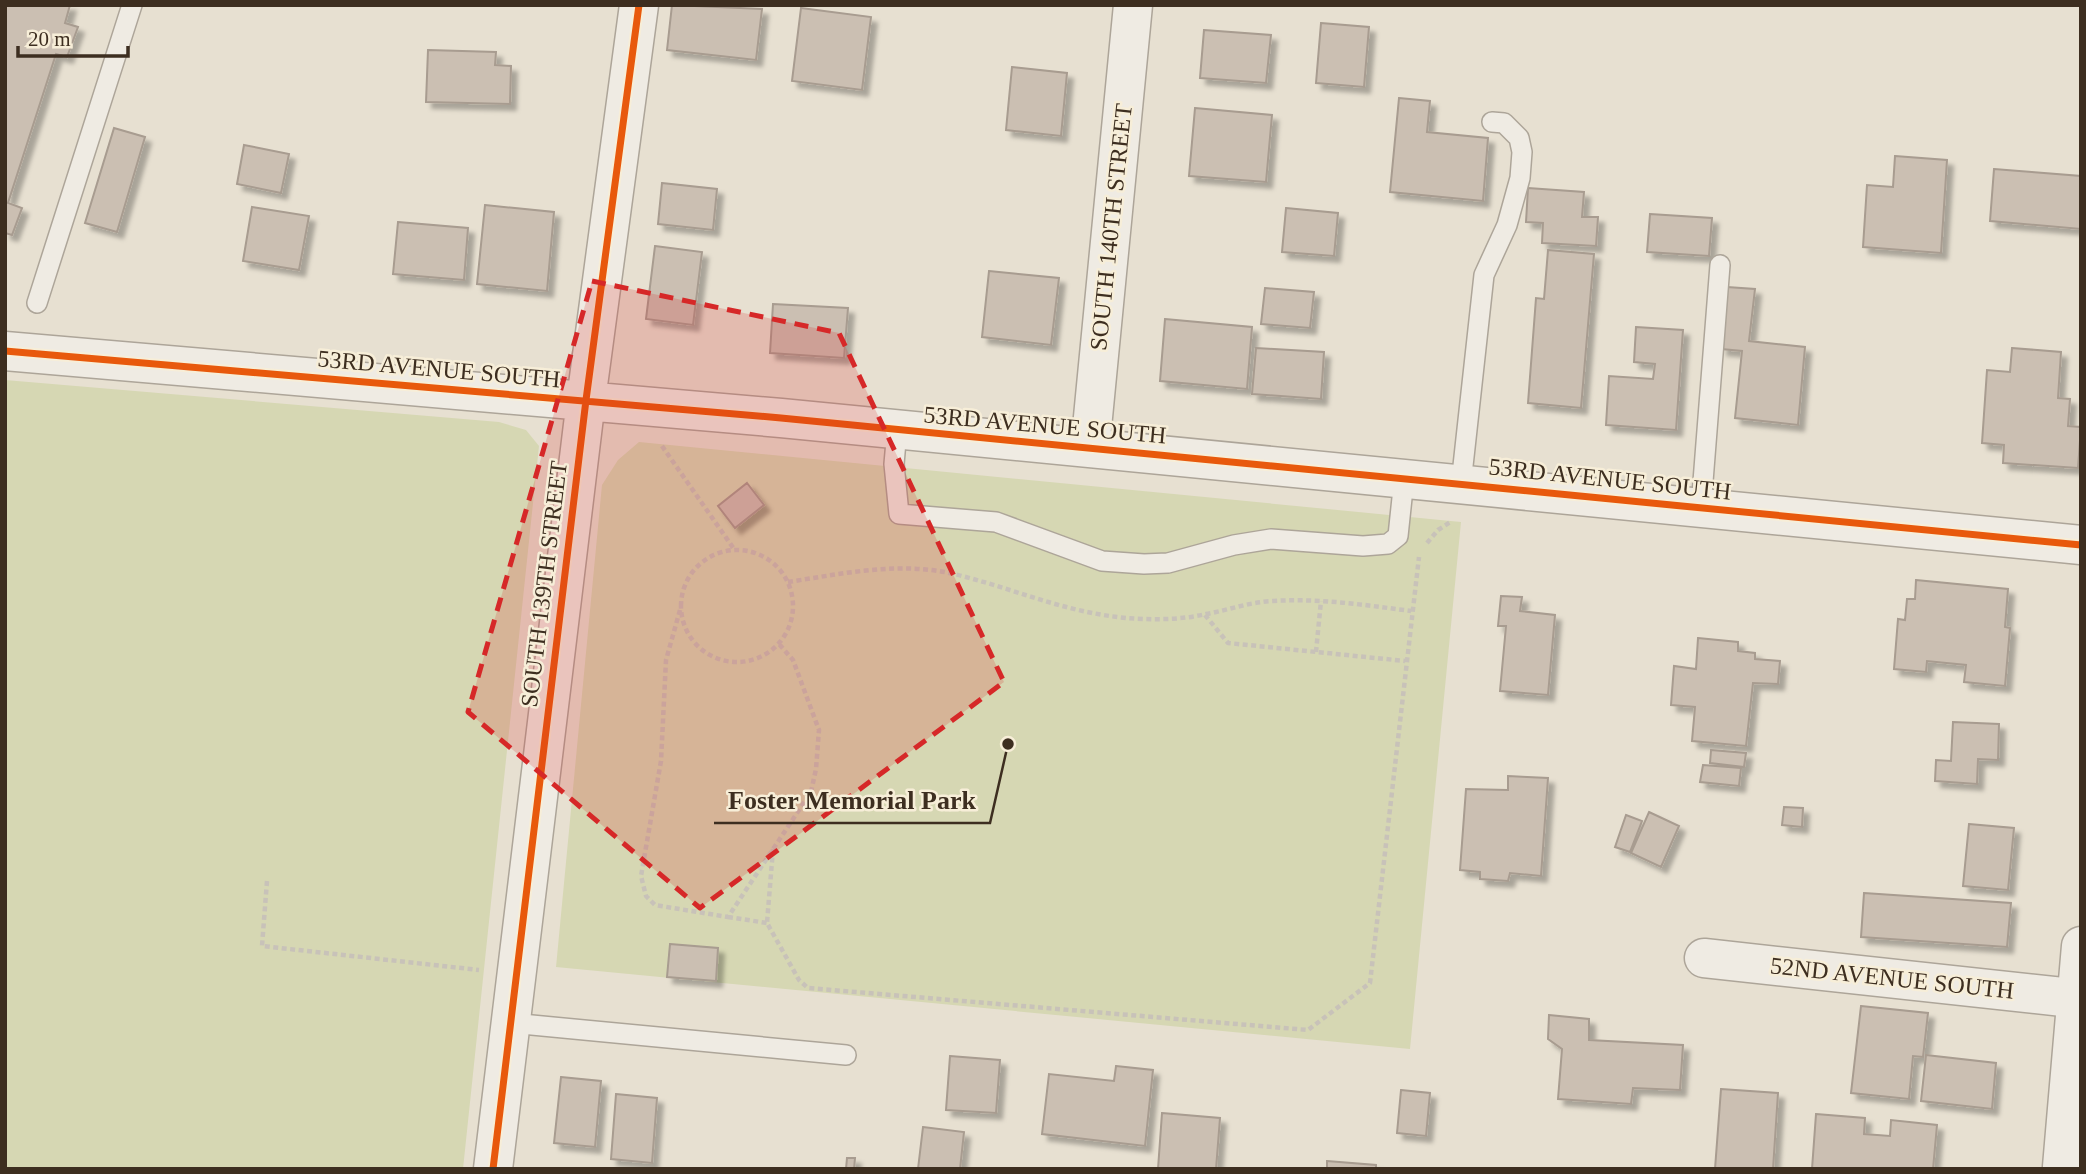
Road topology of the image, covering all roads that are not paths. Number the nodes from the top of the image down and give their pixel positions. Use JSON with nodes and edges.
{"nodes":[{"id":1,"x":132,"y":5,"type":"edge"},
{"id":2,"x":639,"y":5,"type":"edge"},
{"id":3,"x":1133,"y":5,"type":"edge"},
{"id":4,"x":1492,"y":122,"type":"dead end"},
{"id":5,"x":1720,"y":265,"type":"dead end"},
{"id":6,"x":37,"y":303,"type":"dead end"},
{"id":7,"x":5,"y":351,"type":"edge"},
{"id":8,"x":586,"y":400,"type":"junction"},
{"id":9,"x":897,"y":430,"type":"junction"},
{"id":10,"x":1090,"y":448,"type":"junction"},
{"id":11,"x":1404,"y":479,"type":"junction"},
{"id":12,"x":1460,"y":500,"type":"junction"},
{"id":13,"x":1701,"y":508,"type":"junction"},
{"id":14,"x":2081,"y":545,"type":"edge"},
{"id":15,"x":2081,"y":946,"type":"edge"},
{"id":16,"x":1704,"y":958,"type":"dead end"},
{"id":17,"x":2079,"y":998,"type":"edge"},
{"id":18,"x":511,"y":1023,"type":"junction"},
{"id":19,"x":846,"y":1055,"type":"dead end"},
{"id":20,"x":2062,"y":1167,"type":"dead end"},
{"id":21,"x":493,"y":1169,"type":"edge"}],
"edges":[{"from":1,"to":6,"type":"lane"},
{"from":2,"to":8,"type":"street","name":"SOUTH 139TH STREET"},
{"from":3,"to":10,"type":"street","name":"SOUTH 140TH STREET"},
{"from":4,"to":12,"type":"lane"},
{"from":5,"to":13,"type":"lane"},
{"from":7,"to":8,"type":"street","name":"53RD AVENUE SOUTH"},
{"from":8,"to":9,"type":"street","name":"53RD AVENUE SOUTH"},
{"from":8,"to":18,"type":"street","name":"SOUTH 139TH STREET"},
{"from":9,"to":10,"type":"street","name":"53RD AVENUE SOUTH"},
{"from":9,"to":11,"type":"lane"},
{"from":10,"to":11,"type":"street","name":"53RD AVENUE SOUTH"},
{"from":11,"to":12,"type":"street","name":"53RD AVENUE SOUTH"},
{"from":12,"to":13,"type":"street","name":"53RD AVENUE SOUTH"},
{"from":13,"to":14,"type":"street","name":"53RD AVENUE SOUTH"},
{"from":15,"to":17,"type":"street"},
{"from":16,"to":17,"type":"street","name":"52ND AVENUE SOUTH"},
{"from":17,"to":20,"type":"street"},
{"from":18,"to":19,"type":"lane"},
{"from":18,"to":21,"type":"street","name":"SOUTH 139TH STREET"}]}
